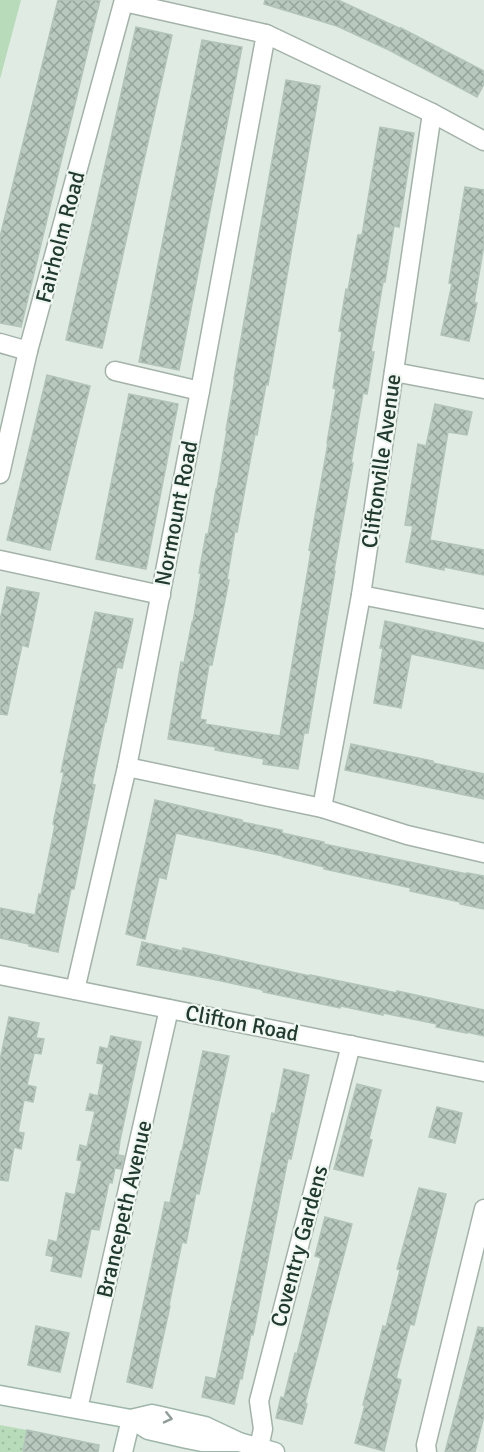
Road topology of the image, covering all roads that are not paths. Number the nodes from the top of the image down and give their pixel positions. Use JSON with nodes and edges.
{"nodes":[{"id":1,"x":124,"y":1,"type":"edge"},
{"id":2,"x":266,"y":34,"type":"junction"},
{"id":3,"x":432,"y":113,"type":"junction"},
{"id":4,"x":484,"y":141,"type":"edge"},
{"id":5,"x":0,"y":342,"type":"edge"},
{"id":6,"x":28,"y":351,"type":"junction"},
{"id":7,"x":115,"y":371,"type":"dead end"},
{"id":8,"x":394,"y":372,"type":"junction"},
{"id":9,"x":484,"y":389,"type":"edge"},
{"id":10,"x":200,"y":391,"type":"junction"},
{"id":11,"x":0,"y":474,"type":"edge"},
{"id":12,"x":0,"y":560,"type":"edge"},
{"id":13,"x":361,"y":595,"type":"junction"},
{"id":14,"x":161,"y":596,"type":"junction"},
{"id":15,"x":484,"y":619,"type":"edge"},
{"id":16,"x":127,"y":767,"type":"junction"},
{"id":17,"x":321,"y":808,"type":"junction"},
{"id":18,"x":484,"y":853,"type":"edge"},
{"id":19,"x":0,"y":975,"type":"edge"},
{"id":20,"x":75,"y":990,"type":"junction"},
{"id":21,"x":170,"y":1009,"type":"junction"},
{"id":22,"x":351,"y":1045,"type":"junction"},
{"id":23,"x":484,"y":1072,"type":"edge"},
{"id":24,"x":484,"y":1209,"type":"edge"},
{"id":25,"x":0,"y":1395,"type":"edge"},
{"id":26,"x":80,"y":1402,"type":"junction"},
{"id":27,"x":131,"y":1419,"type":"junction"},
{"id":28,"x":266,"y":1443,"type":"edge"},
{"id":29,"x":123,"y":1452,"type":"edge"},
{"id":30,"x":427,"y":1452,"type":"edge"}],
"edges":[{"from":1,"to":2,"type":"street"},
{"from":1,"to":6,"type":"street","name":"Fairholm Road"},
{"from":2,"to":3,"type":"street"},
{"from":2,"to":10,"type":"street","name":"Normount Road"},
{"from":3,"to":4,"type":"street"},
{"from":3,"to":8,"type":"street","name":"Cliftonville Avenue"},
{"from":5,"to":6,"type":"street"},
{"from":6,"to":11,"type":"street","name":"Fairholm Road"},
{"from":7,"to":10,"type":"street"},
{"from":8,"to":9,"type":"street"},
{"from":8,"to":13,"type":"street","name":"Cliftonville Avenue"},
{"from":10,"to":14,"type":"street","name":"Normount Road"},
{"from":12,"to":14,"type":"street"},
{"from":13,"to":15,"type":"street"},
{"from":13,"to":17,"type":"street","name":"Cliftonville Avenue"},
{"from":14,"to":16,"type":"street","name":"Normount Road"},
{"from":16,"to":17,"type":"street"},
{"from":16,"to":20,"type":"street","name":"Normount Road"},
{"from":17,"to":18,"type":"street"},
{"from":19,"to":20,"type":"street","name":"Clifton Road"},
{"from":20,"to":21,"type":"street","name":"Clifton Road"},
{"from":21,"to":22,"type":"street","name":"Clifton Road"},
{"from":21,"to":26,"type":"street","name":"Brancepeth Avenue"},
{"from":22,"to":23,"type":"street","name":"Clifton Road"},
{"from":22,"to":28,"type":"street","name":"Coventry Gardens"},
{"from":24,"to":30,"type":"street"},
{"from":25,"to":26,"type":"street"},
{"from":26,"to":27,"type":"street"},
{"from":27,"to":28,"type":"street"},
{"from":27,"to":29,"type":"street"}]}
